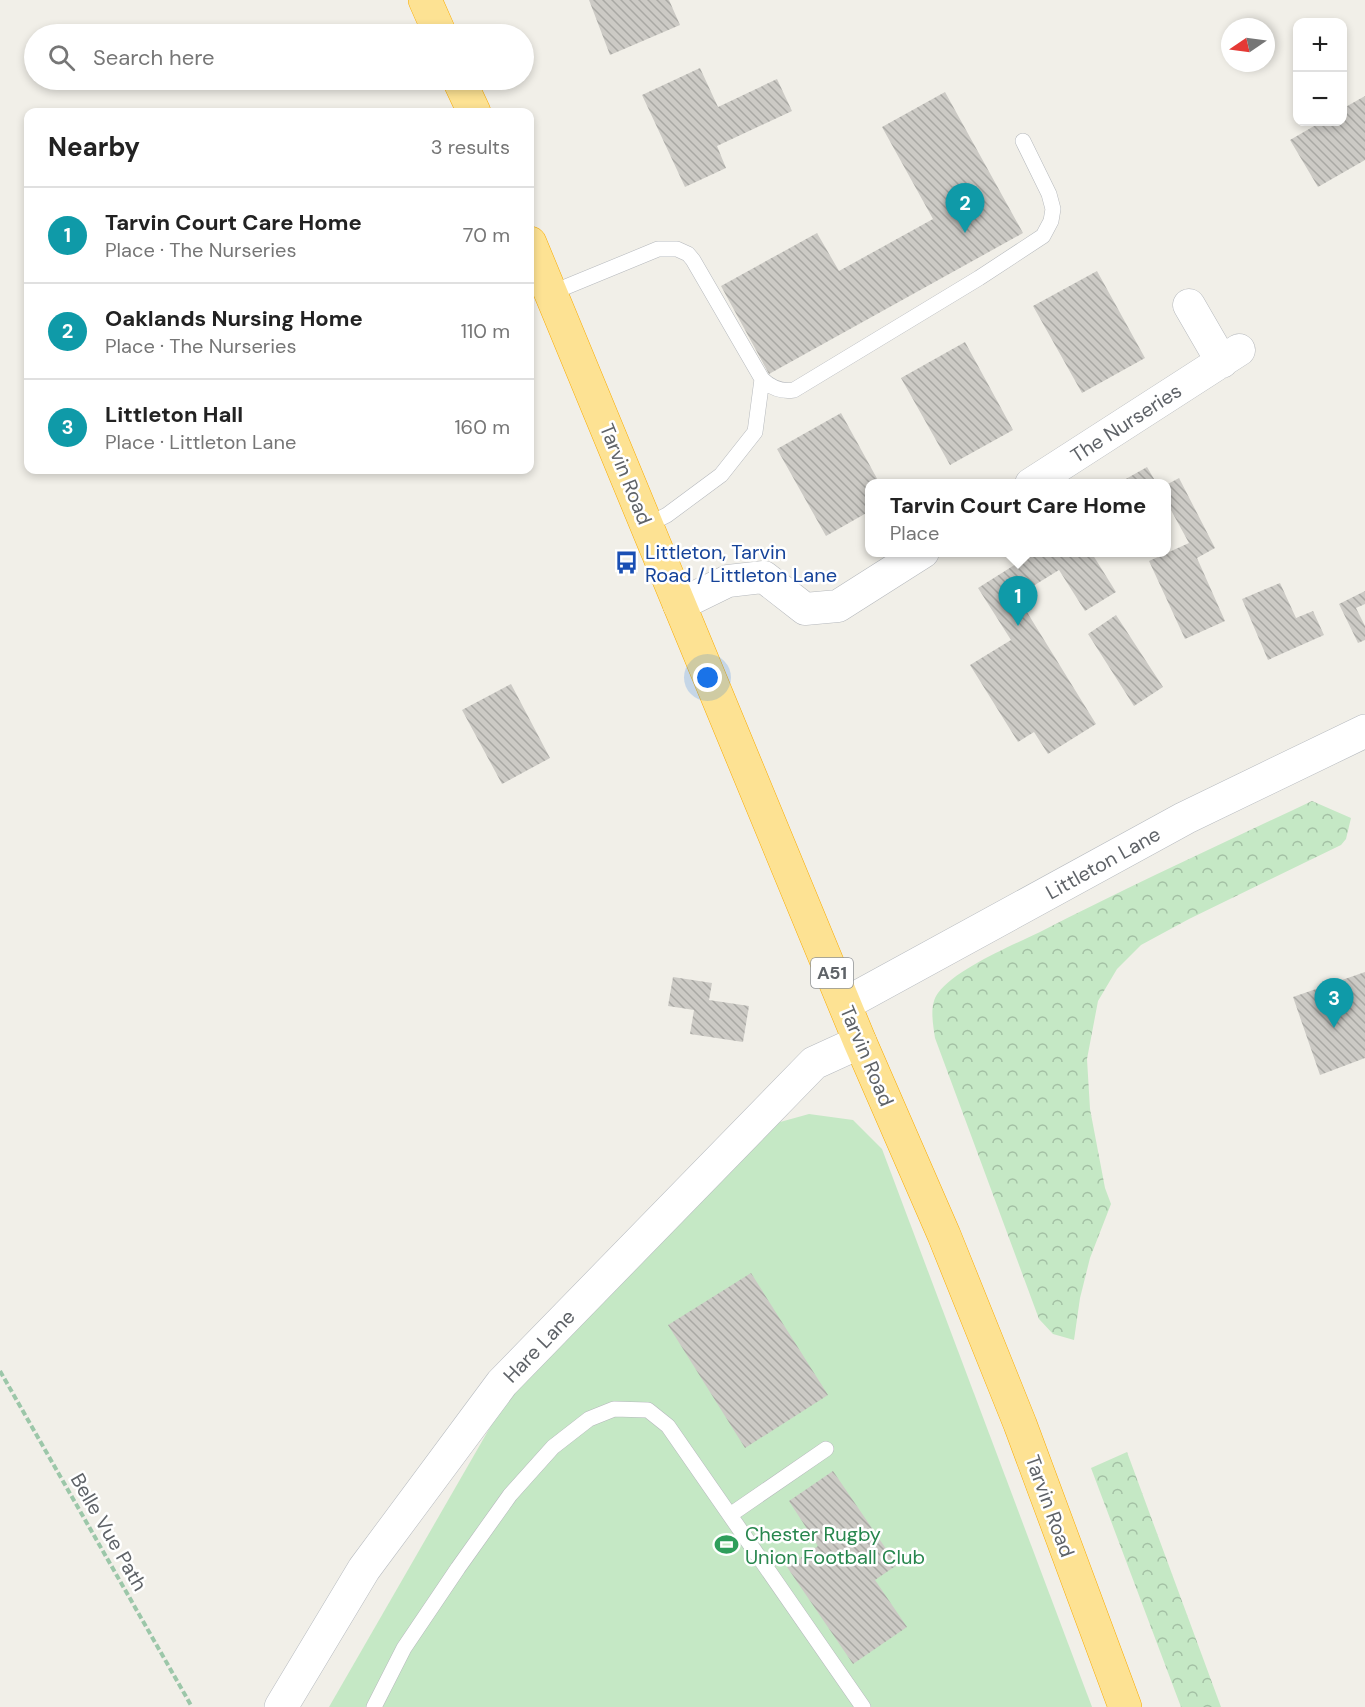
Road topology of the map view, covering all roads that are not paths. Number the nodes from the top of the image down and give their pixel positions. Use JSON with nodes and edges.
{"nodes":[{"id":1,"x":425,"y":0,"type":"edge"},
{"id":2,"x":436,"y":24,"type":"edge"},
{"id":3,"x":464,"y":90,"type":"edge"},
{"id":4,"x":472,"y":108,"type":"edge"},
{"id":5,"x":1023,"y":141,"type":"dead end"},
{"id":6,"x":534,"y":253,"type":"edge"},
{"id":7,"x":551,"y":293,"type":"junction"},
{"id":8,"x":1189,"y":305,"type":"dead end"},
{"id":9,"x":762,"y":380,"type":"junction"},
{"id":10,"x":1037,"y":479,"type":"edge"},
{"id":11,"x":647,"y":525,"type":"junction"},
{"id":12,"x":914,"y":557,"type":"edge"},
{"id":13,"x":680,"y":605,"type":"junction"},
{"id":14,"x":1365,"y":731,"type":"edge"},
{"id":15,"x":845,"y":1004,"type":"junction"},
{"id":16,"x":860,"y":1042,"type":"junction"},
{"id":17,"x":826,"y":1449,"type":"dead end"},
{"id":18,"x":730,"y":1515,"type":"junction"},
{"id":19,"x":281,"y":1707,"type":"edge"},
{"id":20,"x":374,"y":1707,"type":"edge"},
{"id":21,"x":863,"y":1707,"type":"edge"},
{"id":22,"x":1125,"y":1707,"type":"edge"}],
"edges":[{"from":1,"to":2,"type":"highway"},
{"from":3,"to":4,"type":"highway"},
{"from":5,"to":9,"type":"lane"},
{"from":6,"to":7,"type":"highway","name":"Tarvin Road","number":"A51"},
{"from":7,"to":9,"type":"lane"},
{"from":7,"to":11,"type":"highway","name":"Tarvin Road","number":"A51"},
{"from":8,"to":10,"type":"street","name":"The Nurseries"},
{"from":9,"to":11,"type":"lane"},
{"from":11,"to":13,"type":"highway","name":"Tarvin Road","number":"A51"},
{"from":12,"to":13,"type":"street"},
{"from":13,"to":15,"type":"highway","name":"Tarvin Road","number":"A51"},
{"from":14,"to":15,"type":"street","name":"Littleton Lane"},
{"from":15,"to":16,"type":"highway","name":"Tarvin Road","number":"A51"},
{"from":16,"to":19,"type":"street","name":"Hare Lane"},
{"from":16,"to":22,"type":"highway","name":"Tarvin Road","number":"A51"},
{"from":17,"to":18,"type":"lane"},
{"from":18,"to":20,"type":"lane"},
{"from":18,"to":21,"type":"lane"}]}
